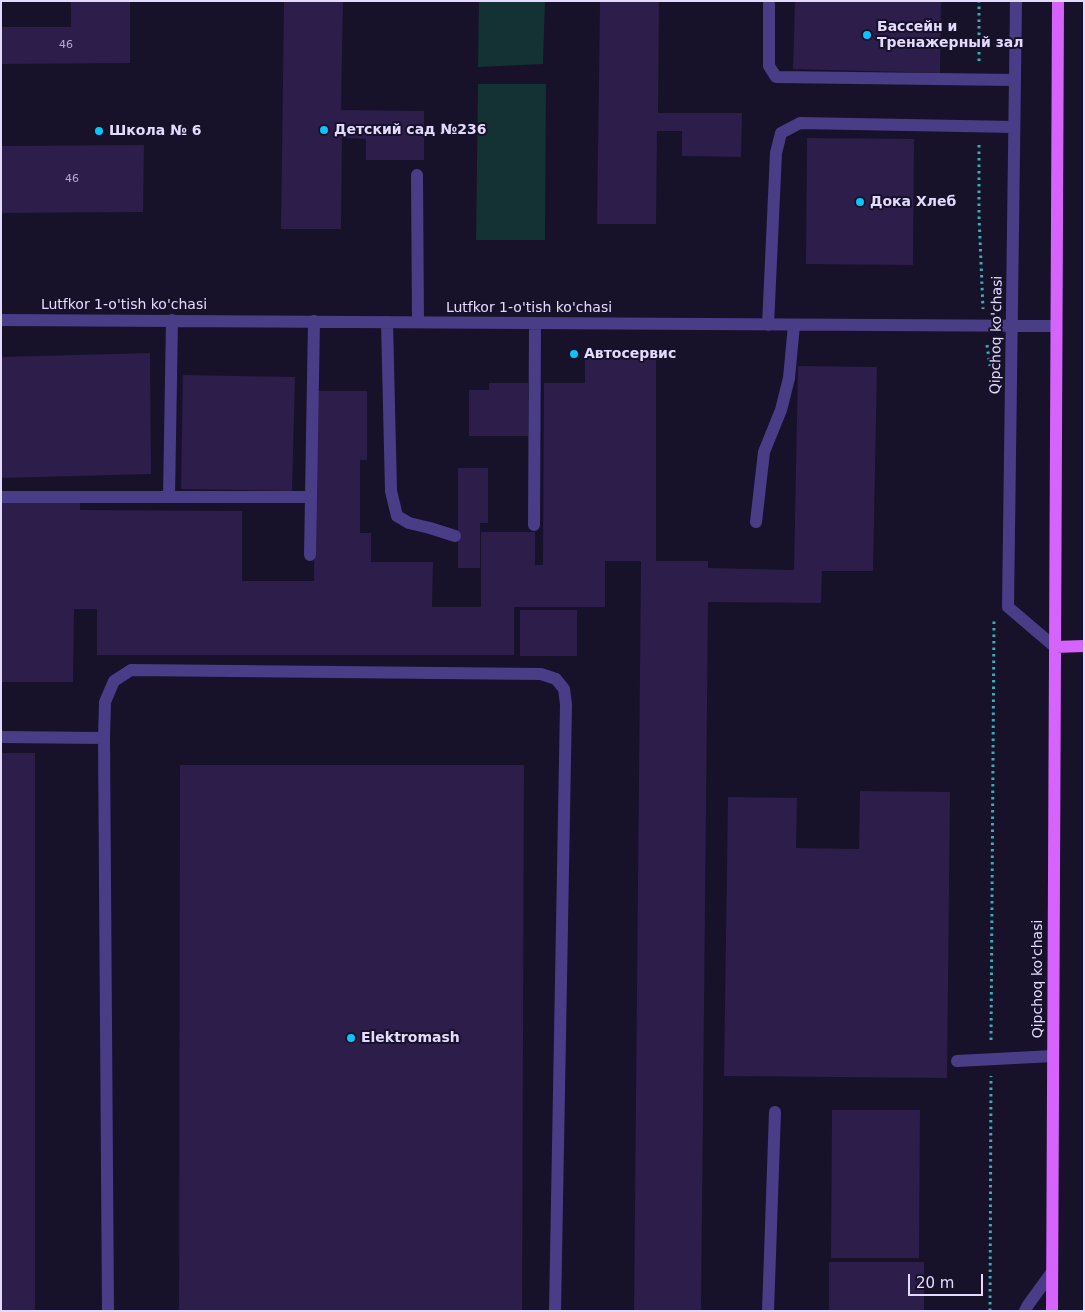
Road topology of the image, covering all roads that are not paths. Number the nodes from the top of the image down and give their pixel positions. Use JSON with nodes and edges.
{"nodes":[{"id":1,"x":1016,"y":1,"type":"edge"},
{"id":2,"x":1058,"y":1,"type":"edge"},
{"id":3,"x":769,"y":4,"type":"dead end"},
{"id":4,"x":1015,"y":80,"type":"junction"},
{"id":5,"x":1014,"y":127,"type":"junction"},
{"id":6,"x":417,"y":175,"type":"dead end"},
{"id":7,"x":1,"y":320,"type":"edge"},
{"id":8,"x":172,"y":320,"type":"junction"},
{"id":9,"x":314,"y":321,"type":"junction"},
{"id":10,"x":387,"y":322,"type":"junction"},
{"id":11,"x":418,"y":322,"type":"junction"},
{"id":12,"x":534,"y":323,"type":"junction"},
{"id":13,"x":768,"y":325,"type":"junction"},
{"id":14,"x":794,"y":325,"type":"junction"},
{"id":15,"x":1012,"y":326,"type":"junction"},
{"id":16,"x":1056,"y":326,"type":"junction"},
{"id":17,"x":1,"y":497,"type":"edge"},
{"id":18,"x":169,"y":497,"type":"junction"},
{"id":19,"x":311,"y":497,"type":"junction"},
{"id":20,"x":756,"y":522,"type":"dead end"},
{"id":21,"x":534,"y":525,"type":"dead end"},
{"id":22,"x":456,"y":536,"type":"dead end"},
{"id":23,"x":310,"y":555,"type":"dead end"},
{"id":24,"x":1084,"y":646,"type":"edge"},
{"id":25,"x":1055,"y":647,"type":"junction"},
{"id":26,"x":1,"y":737,"type":"edge"},
{"id":27,"x":104,"y":738,"type":"junction"},
{"id":28,"x":1053,"y":1056,"type":"junction"},
{"id":29,"x":957,"y":1061,"type":"dead end"},
{"id":30,"x":775,"y":1112,"type":"dead end"},
{"id":31,"x":1052,"y":1272,"type":"junction"},
{"id":32,"x":108,"y":1311,"type":"edge"},
{"id":33,"x":555,"y":1311,"type":"edge"},
{"id":34,"x":768,"y":1311,"type":"edge"},
{"id":35,"x":1025,"y":1311,"type":"edge"},
{"id":36,"x":1052,"y":1311,"type":"edge"}],
"edges":[{"from":1,"to":4,"type":"street","name":"Qipchoq ko'chasi"},
{"from":2,"to":16,"type":"main road","name":"Qipchoq ko'chasi"},
{"from":3,"to":4,"type":"street"},
{"from":4,"to":5,"type":"street","name":"Qipchoq ko'chasi"},
{"from":5,"to":13,"type":"street"},
{"from":5,"to":15,"type":"street","name":"Qipchoq ko'chasi"},
{"from":6,"to":11,"type":"street"},
{"from":7,"to":8,"type":"street","name":"Lutfkor 1-o'tish ko'chasi"},
{"from":8,"to":9,"type":"street","name":"Lutfkor 1-o'tish ko'chasi"},
{"from":8,"to":18,"type":"street"},
{"from":9,"to":10,"type":"street","name":"Lutfkor 1-o'tish ko'chasi"},
{"from":9,"to":19,"type":"street"},
{"from":10,"to":11,"type":"street","name":"Lutfkor 1-o'tish ko'chasi"},
{"from":10,"to":22,"type":"street"},
{"from":11,"to":12,"type":"street","name":"Lutfkor 1-o'tish ko'chasi"},
{"from":12,"to":13,"type":"street","name":"Lutfkor 1-o'tish ko'chasi"},
{"from":12,"to":21,"type":"street"},
{"from":13,"to":14,"type":"street","name":"Lutfkor 1-o'tish ko'chasi"},
{"from":14,"to":15,"type":"street","name":"Lutfkor 1-o'tish ko'chasi"},
{"from":14,"to":20,"type":"street"},
{"from":15,"to":16,"type":"street","name":"Lutfkor 1-o'tish ko'chasi"},
{"from":15,"to":25,"type":"street","name":"Qipchoq ko'chasi"},
{"from":16,"to":25,"type":"main road","name":"Qipchoq ko'chasi"},
{"from":17,"to":18,"type":"street"},
{"from":18,"to":19,"type":"street"},
{"from":19,"to":23,"type":"street"},
{"from":24,"to":25,"type":"main road"},
{"from":25,"to":28,"type":"main road","name":"Qipchoq ko'chasi"},
{"from":26,"to":27,"type":"street"},
{"from":27,"to":32,"type":"street"},
{"from":27,"to":33,"type":"street"},
{"from":28,"to":29,"type":"street"},
{"from":28,"to":31,"type":"main road","name":"Qipchoq ko'chasi"},
{"from":30,"to":34,"type":"street"},
{"from":31,"to":35,"type":"street"},
{"from":31,"to":36,"type":"main road","name":"Qipchoq ko'chasi"}]}
